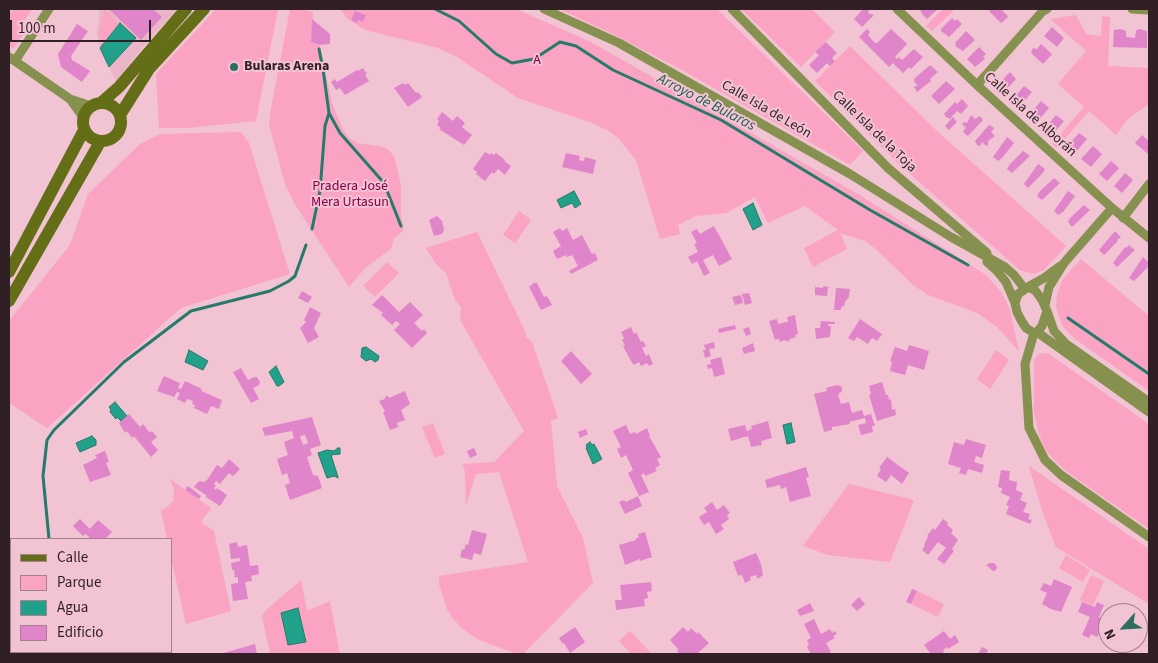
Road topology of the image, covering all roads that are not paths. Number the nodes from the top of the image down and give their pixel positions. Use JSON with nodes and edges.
{"nodes":[{"id":1,"x":49,"y":9,"type":"edge"},
{"id":2,"x":186,"y":9,"type":"edge"},
{"id":3,"x":204,"y":9,"type":"edge"},
{"id":4,"x":544,"y":9,"type":"edge"},
{"id":5,"x":732,"y":9,"type":"edge"},
{"id":6,"x":897,"y":9,"type":"edge"},
{"id":7,"x":1047,"y":9,"type":"edge"},
{"id":8,"x":1132,"y":9,"type":"edge"},
{"id":9,"x":1149,"y":10,"type":"edge"},
{"id":10,"x":12,"y":59,"type":"edge"},
{"id":11,"x":977,"y":86,"type":"junction"},
{"id":12,"x":70,"y":99,"type":"junction"},
{"id":13,"x":96,"y":104,"type":"junction"},
{"id":14,"x":120,"y":114,"type":"junction"},
{"id":15,"x":83,"y":123,"type":"junction"},
{"id":16,"x":100,"y":142,"type":"junction"},
{"id":17,"x":1149,"y":184,"type":"edge"},
{"id":18,"x":1112,"y":208,"type":"junction"},
{"id":19,"x":1123,"y":218,"type":"junction"},
{"id":20,"x":1149,"y":238,"type":"edge"},
{"id":21,"x":968,"y":247,"type":"junction"},
{"id":22,"x":1064,"y":263,"type":"junction"},
{"id":23,"x":1005,"y":267,"type":"junction"},
{"id":24,"x":9,"y":272,"type":"edge"},
{"id":25,"x":1026,"y":288,"type":"junction"},
{"id":26,"x":9,"y":301,"type":"edge"},
{"id":27,"x":1016,"y":303,"type":"junction"},
{"id":28,"x":1046,"y":308,"type":"junction"},
{"id":29,"x":1035,"y":332,"type":"junction"},
{"id":30,"x":1049,"y":341,"type":"junction"},
{"id":31,"x":1028,"y":350,"type":"junction"},
{"id":32,"x":1149,"y":402,"type":"edge"},
{"id":33,"x":1149,"y":412,"type":"edge"},
{"id":34,"x":1149,"y":537,"type":"edge"}],
"edges":[{"from":1,"to":10,"type":"street"},
{"from":2,"to":13,"type":"street"},
{"from":3,"to":14,"type":"street"},
{"from":4,"to":21,"type":"street","name":"Calle Isla de León"},
{"from":5,"to":23,"type":"street","name":"Calle Isla de la Toja"},
{"from":6,"to":11,"type":"street","name":"Calle Isla de Alborán"},
{"from":7,"to":11,"type":"street"},
{"from":8,"to":9,"type":"street"},
{"from":10,"to":12,"type":"street"},
{"from":11,"to":18,"type":"street","name":"Calle Isla de Alborán"},
{"from":12,"to":13,"type":"street"},
{"from":12,"to":15,"type":"street"},
{"from":13,"to":14,"type":"street"},
{"from":13,"to":15,"type":"street"},
{"from":14,"to":16,"type":"street"},
{"from":15,"to":16,"type":"street"},
{"from":15,"to":24,"type":"street"},
{"from":16,"to":26,"type":"street"},
{"from":17,"to":19,"type":"street"},
{"from":18,"to":19,"type":"street","name":"Calle Isla de Alborán"},
{"from":18,"to":22,"type":"street"},
{"from":19,"to":20,"type":"street","name":"Calle Isla de Alborán"},
{"from":21,"to":23,"type":"street","name":"Calle Isla de León"},
{"from":21,"to":27,"type":"street","name":"Calle Isla de León"},
{"from":22,"to":25,"type":"street"},
{"from":22,"to":28,"type":"street"},
{"from":23,"to":25,"type":"street","name":"Calle Isla de León"},
{"from":25,"to":27,"type":"street"},
{"from":25,"to":28,"type":"street","name":"Calle Isla de León"},
{"from":27,"to":29,"type":"street","name":"Calle Isla de León"},
{"from":28,"to":29,"type":"street"},
{"from":28,"to":32,"type":"street","name":"Calle Isla de León"},
{"from":29,"to":30,"type":"street","name":"Calle Isla de León"},
{"from":29,"to":31,"type":"street"},
{"from":30,"to":31,"type":"street"},
{"from":30,"to":33,"type":"street","name":"Calle Isla de León"},
{"from":31,"to":34,"type":"street"}]}
